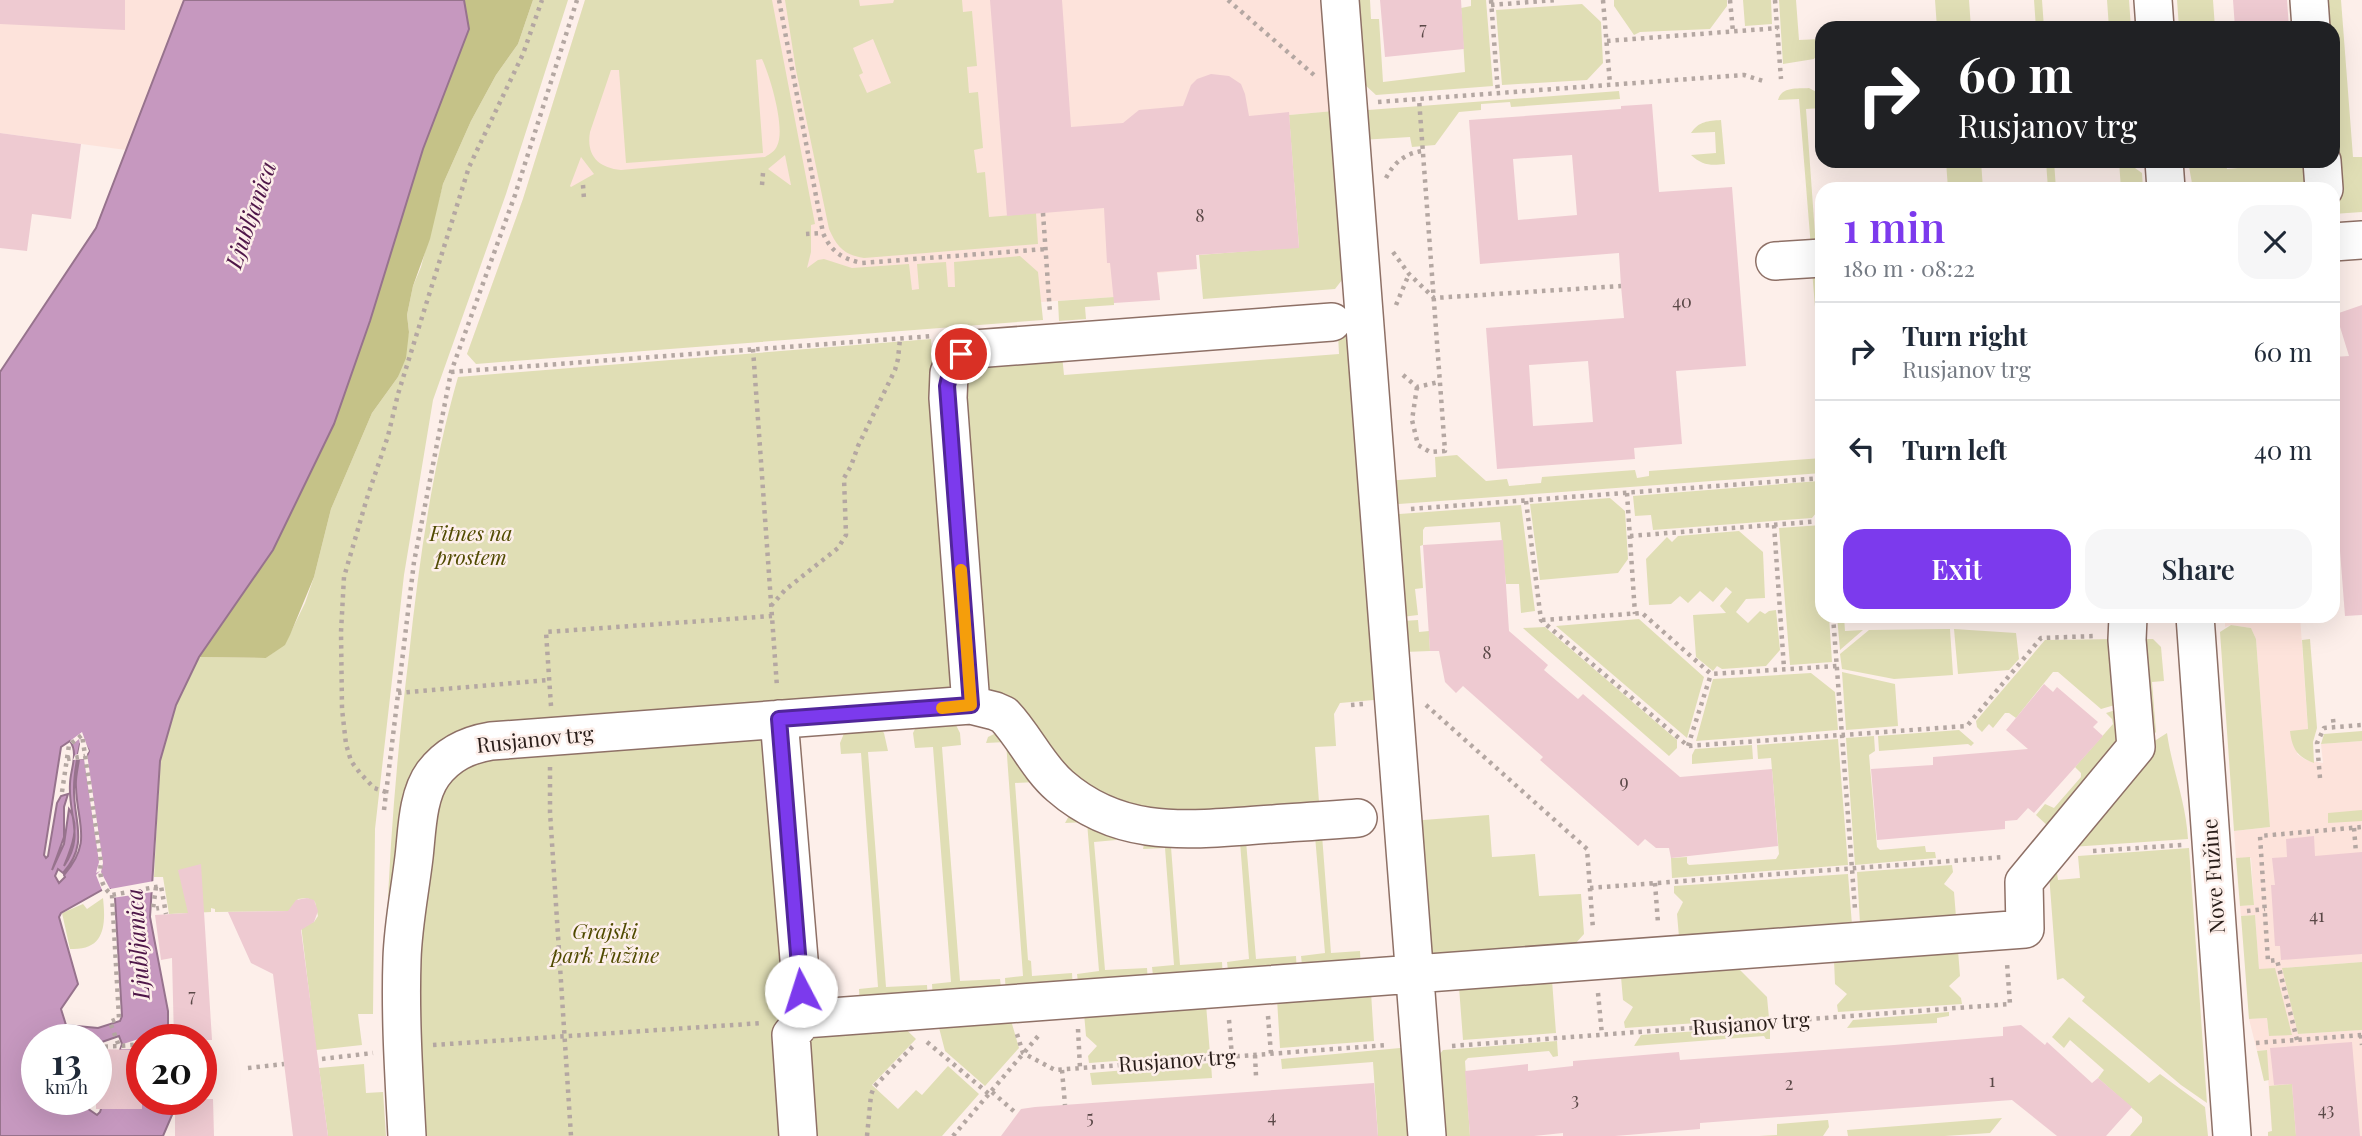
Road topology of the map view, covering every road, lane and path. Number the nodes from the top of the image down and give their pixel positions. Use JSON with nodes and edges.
{"nodes":[{"id":1,"x":542,"y":0,"type":"edge"},
{"id":2,"x":577,"y":0,"type":"edge"},
{"id":3,"x":779,"y":0,"type":"edge"},
{"id":4,"x":1228,"y":0,"type":"edge"},
{"id":5,"x":1340,"y":0,"type":"edge"},
{"id":6,"x":1556,"y":0,"type":"edge"},
{"id":7,"x":1603,"y":0,"type":"edge"},
{"id":8,"x":1730,"y":0,"type":"edge"},
{"id":9,"x":1775,"y":0,"type":"edge"},
{"id":10,"x":2153,"y":0,"type":"edge"},
{"id":11,"x":2309,"y":0,"type":"edge"},
{"id":12,"x":1491,"y":2,"type":"edge"},
{"id":13,"x":2154,"y":21,"type":"edge"},
{"id":14,"x":2310,"y":21,"type":"edge"},
{"id":15,"x":1777,"y":28,"type":"junction"},
{"id":16,"x":1733,"y":32,"type":"junction"},
{"id":17,"x":1607,"y":41,"type":"junction"},
{"id":18,"x":1781,"y":79,"type":"dead end"},
{"id":19,"x":1763,"y":81,"type":"dead end"},
{"id":20,"x":1610,"y":85,"type":"junction"},
{"id":21,"x":1497,"y":93,"type":"junction"},
{"id":22,"x":1335,"y":94,"type":"junction"},
{"id":23,"x":1419,"y":99,"type":"junction"},
{"id":24,"x":1423,"y":151,"type":"junction"},
{"id":25,"x":762,"y":173,"type":"dead end"},
{"id":26,"x":1384,"y":183,"type":"dead end"},
{"id":27,"x":583,"y":185,"type":"dead end"},
{"id":28,"x":762,"y":185,"type":"dead end"},
{"id":29,"x":584,"y":199,"type":"dead end"},
{"id":30,"x":1043,"y":213,"type":"dead end"},
{"id":31,"x":823,"y":233,"type":"junction"},
{"id":32,"x":806,"y":234,"type":"dead end"},
{"id":33,"x":2362,"y":240,"type":"edge"},
{"id":34,"x":2340,"y":242,"type":"edge"},
{"id":35,"x":1388,"y":245,"type":"dead end"},
{"id":36,"x":1046,"y":249,"type":"junction"},
{"id":37,"x":1815,"y":258,"type":"edge"},
{"id":38,"x":1775,"y":261,"type":"dead end"},
{"id":39,"x":1409,"y":274,"type":"junction"},
{"id":40,"x":1621,"y":286,"type":"dead end"},
{"id":41,"x":1434,"y":298,"type":"junction"},
{"id":42,"x":1049,"y":302,"type":"dead end"},
{"id":43,"x":1394,"y":311,"type":"dead end"},
{"id":44,"x":1332,"y":322,"type":"dead end"},
{"id":45,"x":900,"y":339,"type":"junction"},
{"id":46,"x":753,"y":349,"type":"junction"},
{"id":47,"x":955,"y":358,"type":"junction"},
{"id":48,"x":1396,"y":369,"type":"dead end"},
{"id":49,"x":451,"y":372,"type":"junction"},
{"id":50,"x":1439,"y":382,"type":"junction"},
{"id":51,"x":1417,"y":387,"type":"junction"},
{"id":52,"x":1815,"y":479,"type":"edge"},
{"id":53,"x":1627,"y":493,"type":"junction"},
{"id":54,"x":1526,"y":501,"type":"junction"},
{"id":55,"x":1379,"y":512,"type":"junction"},
{"id":56,"x":1815,"y":522,"type":"edge"},
{"id":57,"x":1774,"y":525,"type":"junction"},
{"id":58,"x":1630,"y":536,"type":"junction"},
{"id":59,"x":771,"y":606,"type":"junction"},
{"id":60,"x":1635,"y":614,"type":"junction"},
{"id":61,"x":772,"y":615,"type":"junction"},
{"id":62,"x":1541,"y":620,"type":"junction"},
{"id":63,"x":1834,"y":623,"type":"edge"},
{"id":64,"x":2195,"y":623,"type":"edge"},
{"id":65,"x":2128,"y":626,"type":"edge"},
{"id":66,"x":1837,"y":666,"type":"junction"},
{"id":67,"x":1784,"y":668,"type":"junction"},
{"id":68,"x":1710,"y":674,"type":"junction"},
{"id":69,"x":549,"y":680,"type":"junction"},
{"id":70,"x":398,"y":692,"type":"junction"},
{"id":71,"x":1394,"y":702,"type":"junction"},
{"id":72,"x":971,"y":705,"type":"junction"},
{"id":73,"x":779,"y":719,"type":"junction"},
{"id":74,"x":2333,"y":719,"type":"dead end"},
{"id":75,"x":2362,"y":725,"type":"edge"},
{"id":76,"x":2334,"y":727,"type":"junction"},
{"id":77,"x":1842,"y":734,"type":"junction"},
{"id":78,"x":554,"y":736,"type":"junction"},
{"id":79,"x":1688,"y":746,"type":"junction"},
{"id":80,"x":85,"y":756,"type":"junction"},
{"id":81,"x":67,"y":759,"type":"junction"},
{"id":82,"x":2320,"y":778,"type":"dead end"},
{"id":83,"x":62,"y":792,"type":"dead end"},
{"id":84,"x":386,"y":792,"type":"junction"},
{"id":85,"x":384,"y":813,"type":"dead end"},
{"id":86,"x":1358,"y":818,"type":"dead end"},
{"id":87,"x":2362,"y":827,"type":"edge"},
{"id":88,"x":2354,"y":828,"type":"junction"},
{"id":89,"x":2192,"y":844,"type":"dead end"},
{"id":90,"x":1587,"y":849,"type":"dead end"},
{"id":91,"x":2356,"y":852,"type":"dead end"},
{"id":92,"x":2048,"y":853,"type":"junction"},
{"id":93,"x":1852,"y":869,"type":"junction"},
{"id":94,"x":1655,"y":883,"type":"junction"},
{"id":95,"x":155,"y":887,"type":"junction"},
{"id":96,"x":1590,"y":888,"type":"dead end"},
{"id":97,"x":112,"y":897,"type":"junction"},
{"id":98,"x":159,"y":908,"type":"dead end"},
{"id":99,"x":166,"y":914,"type":"dead end"},
{"id":100,"x":2004,"y":931,"type":"junction"},
{"id":101,"x":1857,"y":942,"type":"junction"},
{"id":102,"x":1660,"y":956,"type":"junction"},
{"id":103,"x":1414,"y":974,"type":"junction"},
{"id":104,"x":1072,"y":998,"type":"junction"},
{"id":105,"x":801,"y":1022,"type":"junction"},
{"id":106,"x":2362,"y":1035,"type":"edge"},
{"id":107,"x":564,"y":1036,"type":"junction"},
{"id":108,"x":2297,"y":1041,"type":"junction"},
{"id":109,"x":2252,"y":1043,"type":"dead end"},
{"id":110,"x":126,"y":1045,"type":"edge"},
{"id":111,"x":432,"y":1045,"type":"dead end"},
{"id":112,"x":1420,"y":1045,"type":"junction"},
{"id":113,"x":2362,"y":1045,"type":"edge"},
{"id":114,"x":112,"y":1046,"type":"edge"},
{"id":115,"x":120,"y":1046,"type":"junction"},
{"id":116,"x":384,"y":1052,"type":"dead end"},
{"id":117,"x":1023,"y":1054,"type":"junction"},
{"id":118,"x":1255,"y":1055,"type":"junction"},
{"id":119,"x":322,"y":1059,"type":"dead end"},
{"id":120,"x":284,"y":1063,"type":"dead end"},
{"id":121,"x":248,"y":1068,"type":"dead end"},
{"id":122,"x":1062,"y":1070,"type":"junction"},
{"id":123,"x":1256,"y":1076,"type":"dead end"},
{"id":124,"x":990,"y":1093,"type":"junction"},
{"id":125,"x":1065,"y":1105,"type":"dead end"},
{"id":126,"x":1017,"y":1114,"type":"dead end"},
{"id":127,"x":407,"y":1136,"type":"edge"},
{"id":128,"x":570,"y":1136,"type":"edge"},
{"id":129,"x":798,"y":1136,"type":"edge"},
{"id":130,"x":867,"y":1136,"type":"edge"},
{"id":131,"x":953,"y":1136,"type":"edge"},
{"id":132,"x":1427,"y":1136,"type":"edge"},
{"id":133,"x":2232,"y":1136,"type":"edge"}],
"edges":[{"from":1,"to":84,"type":"path"},
{"from":2,"to":49,"type":"path"},
{"from":3,"to":31,"type":"path"},
{"from":4,"to":22,"type":"path"},
{"from":5,"to":22,"type":"street"},
{"from":6,"to":12,"type":"path"},
{"from":7,"to":17,"type":"path"},
{"from":8,"to":16,"type":"path"},
{"from":9,"to":15,"type":"path"},
{"from":10,"to":13,"type":"street"},
{"from":11,"to":14,"type":"street"},
{"from":12,"to":21,"type":"path"},
{"from":15,"to":16,"type":"path"},
{"from":15,"to":18,"type":"path"},
{"from":16,"to":17,"type":"path"},
{"from":17,"to":20,"type":"path"},
{"from":19,"to":20,"type":"path"},
{"from":20,"to":21,"type":"path"},
{"from":21,"to":23,"type":"path"},
{"from":22,"to":23,"type":"path"},
{"from":22,"to":55,"type":"street"},
{"from":23,"to":24,"type":"path"},
{"from":24,"to":26,"type":"path"},
{"from":24,"to":41,"type":"path"},
{"from":25,"to":28,"type":"path"},
{"from":27,"to":29,"type":"path"},
{"from":30,"to":36,"type":"path"},
{"from":31,"to":32,"type":"path"},
{"from":31,"to":36,"type":"path"},
{"from":33,"to":34,"type":"street"},
{"from":35,"to":39,"type":"path"},
{"from":36,"to":42,"type":"path"},
{"from":37,"to":38,"type":"street"},
{"from":39,"to":41,"type":"path"},
{"from":39,"to":43,"type":"path"},
{"from":40,"to":41,"type":"path"},
{"from":41,"to":50,"type":"path"},
{"from":44,"to":47,"type":"street"},
{"from":45,"to":46,"type":"path"},
{"from":45,"to":47,"type":"path"},
{"from":45,"to":59,"type":"path"},
{"from":46,"to":49,"type":"path"},
{"from":46,"to":59,"type":"path"},
{"from":47,"to":72,"type":"street"},
{"from":48,"to":51,"type":"path"},
{"from":49,"to":70,"type":"path"},
{"from":50,"to":51,"type":"path"},
{"from":50,"to":51,"type":"path"},
{"from":52,"to":53,"type":"path"},
{"from":53,"to":54,"type":"path"},
{"from":53,"to":58,"type":"path"},
{"from":54,"to":55,"type":"path"},
{"from":54,"to":62,"type":"path"},
{"from":55,"to":71,"type":"street"},
{"from":56,"to":57,"type":"path"},
{"from":57,"to":58,"type":"path"},
{"from":57,"to":67,"type":"path"},
{"from":58,"to":60,"type":"path"},
{"from":59,"to":61,"type":"path"},
{"from":60,"to":62,"type":"path"},
{"from":60,"to":68,"type":"path"},
{"from":61,"to":69,"type":"path"},
{"from":61,"to":73,"type":"path"},
{"from":62,"to":79,"type":"path"},
{"from":63,"to":66,"type":"path"},
{"from":64,"to":133,"type":"street","name":"Nove Fužine"},
{"from":65,"to":77,"type":"path"},
{"from":65,"to":92,"type":"street"},
{"from":66,"to":67,"type":"path"},
{"from":66,"to":77,"type":"path"},
{"from":67,"to":68,"type":"path"},
{"from":68,"to":79,"type":"path"},
{"from":69,"to":70,"type":"path"},
{"from":69,"to":78,"type":"path"},
{"from":70,"to":84,"type":"path"},
{"from":71,"to":90,"type":"path"},
{"from":71,"to":103,"type":"street"},
{"from":72,"to":73,"type":"street","name":"Rusjanov trg"},
{"from":72,"to":86,"type":"street"},
{"from":73,"to":78,"type":"street","name":"Rusjanov trg"},
{"from":73,"to":105,"type":"street"},
{"from":74,"to":76,"type":"path"},
{"from":75,"to":76,"type":"path"},
{"from":76,"to":82,"type":"path"},
{"from":77,"to":79,"type":"path"},
{"from":77,"to":93,"type":"path"},
{"from":78,"to":107,"type":"path"},
{"from":78,"to":127,"type":"street","name":"Rusjanov trg"},
{"from":80,"to":81,"type":"path"},
{"from":80,"to":81,"type":"path"},
{"from":80,"to":97,"type":"path"},
{"from":81,"to":83,"type":"path"},
{"from":84,"to":85,"type":"path"},
{"from":87,"to":88,"type":"path"},
{"from":88,"to":91,"type":"path"},
{"from":88,"to":108,"type":"path"},
{"from":89,"to":92,"type":"path"},
{"from":92,"to":93,"type":"path"},
{"from":92,"to":100,"type":"street"},
{"from":93,"to":94,"type":"path"},
{"from":93,"to":101,"type":"path"},
{"from":94,"to":96,"type":"path"},
{"from":94,"to":102,"type":"path"},
{"from":95,"to":97,"type":"path"},
{"from":95,"to":98,"type":"path"},
{"from":95,"to":99,"type":"path"},
{"from":97,"to":115,"type":"path"},
{"from":100,"to":101,"type":"street"},
{"from":100,"to":112,"type":"path","name":"Rusjanov trg"},
{"from":101,"to":102,"type":"street"},
{"from":102,"to":103,"type":"street"},
{"from":103,"to":104,"type":"street"},
{"from":103,"to":112,"type":"street"},
{"from":104,"to":105,"type":"street"},
{"from":104,"to":117,"type":"path"},
{"from":105,"to":107,"type":"path"},
{"from":105,"to":129,"type":"street"},
{"from":106,"to":108,"type":"path"},
{"from":106,"to":113,"type":"path"},
{"from":107,"to":111,"type":"path"},
{"from":107,"to":128,"type":"path"},
{"from":108,"to":109,"type":"path"},
{"from":110,"to":115,"type":"path"},
{"from":112,"to":118,"type":"path","name":"Rusjanov trg"},
{"from":112,"to":132,"type":"street"},
{"from":114,"to":115,"type":"path"},
{"from":116,"to":119,"type":"path"},
{"from":117,"to":122,"type":"path","name":"Rusjanov trg"},
{"from":117,"to":124,"type":"path"},
{"from":118,"to":122,"type":"path","name":"Rusjanov trg"},
{"from":118,"to":123,"type":"path"},
{"from":120,"to":121,"type":"path"},
{"from":122,"to":125,"type":"path"},
{"from":124,"to":126,"type":"path"},
{"from":124,"to":130,"type":"path"},
{"from":124,"to":131,"type":"path"}]}
